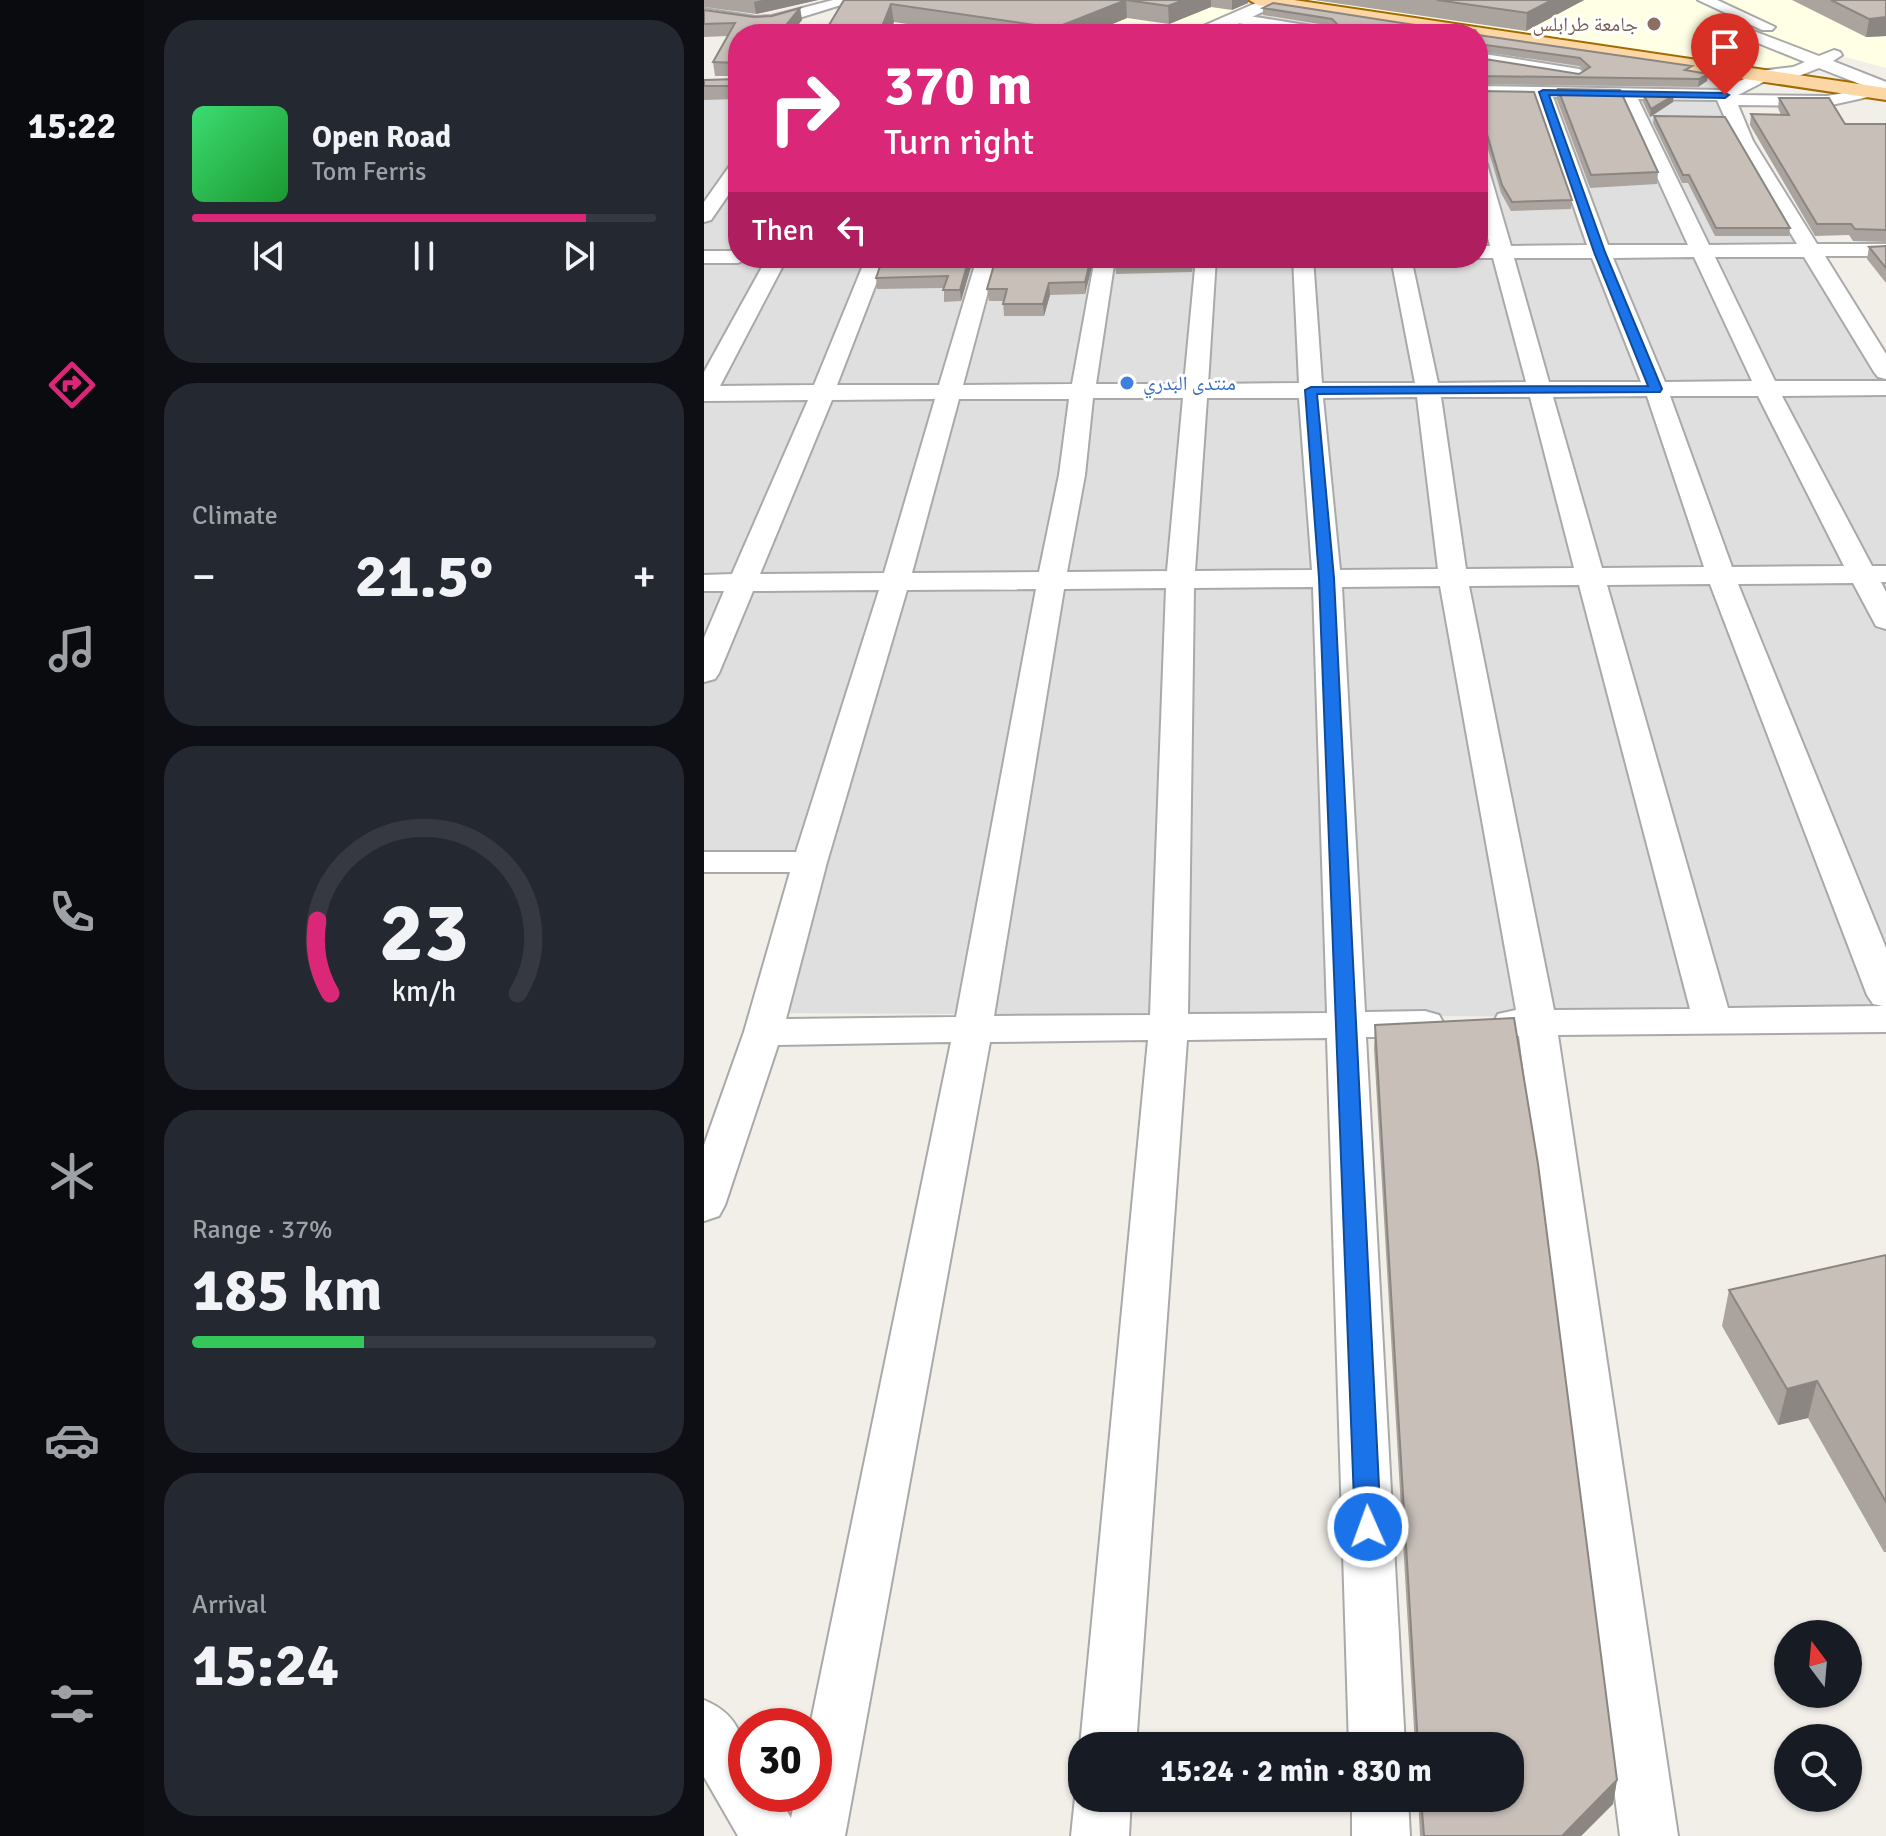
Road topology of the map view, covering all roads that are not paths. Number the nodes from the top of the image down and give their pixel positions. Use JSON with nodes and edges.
{"nodes":[{"id":1,"x":848,"y":0,"type":"edge"},
{"id":2,"x":1266,"y":1,"type":"edge"},
{"id":3,"x":1699,"y":3,"type":"edge"},
{"id":4,"x":704,"y":14,"type":"edge"},
{"id":5,"x":1237,"y":19,"type":"junction"},
{"id":6,"x":1225,"y":24,"type":"edge"},
{"id":7,"x":1268,"y":24,"type":"edge"},
{"id":8,"x":1424,"y":24,"type":"edge"},
{"id":9,"x":1769,"y":28,"type":"junction"},
{"id":10,"x":1739,"y":30,"type":"junction"},
{"id":11,"x":1488,"y":33,"type":"edge"},
{"id":12,"x":1827,"y":59,"type":"junction"},
{"id":13,"x":1488,"y":60,"type":"edge"},
{"id":14,"x":1766,"y":74,"type":"junction"},
{"id":15,"x":1879,"y":83,"type":"edge"},
{"id":16,"x":1488,"y":84,"type":"edge"},
{"id":17,"x":1488,"y":91,"type":"edge"},
{"id":18,"x":1538,"y":92,"type":"junction"},
{"id":19,"x":1692,"y":92,"type":"junction"},
{"id":20,"x":1627,"y":94,"type":"junction"},
{"id":21,"x":1726,"y":97,"type":"junction"},
{"id":22,"x":715,"y":164,"type":"dead end"},
{"id":23,"x":728,"y":165,"type":"edge"},
{"id":24,"x":728,"y":181,"type":"edge"},
{"id":25,"x":704,"y":216,"type":"edge"},
{"id":26,"x":1488,"y":232,"type":"edge"},
{"id":27,"x":1886,"y":250,"type":"edge"},
{"id":28,"x":1702,"y":251,"type":"junction"},
{"id":29,"x":1808,"y":251,"type":"junction"},
{"id":30,"x":1491,"y":252,"type":"edge"},
{"id":31,"x":1600,"y":252,"type":"junction"},
{"id":32,"x":704,"y":257,"type":"edge"},
{"id":33,"x":728,"y":257,"type":"edge"},
{"id":34,"x":772,"y":268,"type":"edge"},
{"id":35,"x":872,"y":268,"type":"edge"},
{"id":36,"x":984,"y":268,"type":"edge"},
{"id":37,"x":1103,"y":268,"type":"edge"},
{"id":38,"x":1205,"y":268,"type":"edge"},
{"id":39,"x":1304,"y":268,"type":"edge"},
{"id":40,"x":1403,"y":268,"type":"edge"},
{"id":41,"x":1886,"y":372,"type":"edge"},
{"id":42,"x":1886,"y":388,"type":"edge"},
{"id":43,"x":1656,"y":389,"type":"junction"},
{"id":44,"x":1767,"y":389,"type":"junction"},
{"id":45,"x":1311,"y":390,"type":"junction"},
{"id":46,"x":1428,"y":390,"type":"junction"},
{"id":47,"x":1541,"y":390,"type":"junction"},
{"id":48,"x":1083,"y":391,"type":"junction"},
{"id":49,"x":1197,"y":391,"type":"junction"},
{"id":50,"x":823,"y":392,"type":"junction"},
{"id":51,"x":950,"y":392,"type":"junction"},
{"id":52,"x":704,"y":393,"type":"edge"},
{"id":53,"x":1875,"y":574,"type":"edge"},
{"id":54,"x":1721,"y":576,"type":"junction"},
{"id":55,"x":1592,"y":577,"type":"junction"},
{"id":56,"x":1327,"y":578,"type":"junction"},
{"id":57,"x":1453,"y":578,"type":"junction"},
{"id":58,"x":1180,"y":580,"type":"junction"},
{"id":59,"x":896,"y":581,"type":"junction"},
{"id":60,"x":1050,"y":581,"type":"junction"},
{"id":61,"x":704,"y":583,"type":"edge"},
{"id":62,"x":742,"y":583,"type":"junction"},
{"id":63,"x":1886,"y":620,"type":"edge"},
{"id":64,"x":704,"y":673,"type":"edge"},
{"id":65,"x":704,"y":862,"type":"edge"},
{"id":66,"x":810,"y":862,"type":"junction"},
{"id":67,"x":1886,"y":995,"type":"edge"},
{"id":68,"x":1886,"y":1019,"type":"edge"},
{"id":69,"x":1712,"y":1021,"type":"junction"},
{"id":70,"x":1537,"y":1023,"type":"junction"},
{"id":71,"x":1347,"y":1025,"type":"junction"},
{"id":72,"x":1169,"y":1027,"type":"junction"},
{"id":73,"x":973,"y":1029,"type":"junction"},
{"id":74,"x":763,"y":1032,"type":"junction"},
{"id":75,"x":704,"y":1205,"type":"edge"},
{"id":76,"x":704,"y":1726,"type":"edge"},
{"id":77,"x":1109,"y":1732,"type":"edge"},
{"id":78,"x":1376,"y":1732,"type":"edge"},
{"id":79,"x":1102,"y":1812,"type":"edge"},
{"id":80,"x":1380,"y":1812,"type":"edge"},
{"id":81,"x":770,"y":1836,"type":"edge"},
{"id":82,"x":816,"y":1836,"type":"edge"},
{"id":83,"x":1100,"y":1836,"type":"edge"},
{"id":84,"x":1381,"y":1836,"type":"edge"},
{"id":85,"x":1649,"y":1836,"type":"edge"}],
"edges":[{"from":1,"to":4,"type":"street"},
{"from":2,"to":5,"type":"street"},
{"from":2,"to":8,"type":"main road"},
{"from":3,"to":9,"type":"street"},
{"from":3,"to":10,"type":"street"},
{"from":5,"to":6,"type":"street"},
{"from":5,"to":7,"type":"street"},
{"from":9,"to":10,"type":"street"},
{"from":9,"to":12,"type":"street"},
{"from":10,"to":12,"type":"street"},
{"from":11,"to":14,"type":"main road"},
{"from":12,"to":14,"type":"street"},
{"from":12,"to":15,"type":"street"},
{"from":13,"to":19,"type":"street"},
{"from":14,"to":15,"type":"main road"},
{"from":14,"to":21,"type":"street"},
{"from":15,"to":21,"type":"street"},
{"from":16,"to":18,"type":"street"},
{"from":17,"to":18,"type":"street"},
{"from":18,"to":20,"type":"street"},
{"from":18,"to":31,"type":"street"},
{"from":19,"to":20,"type":"street"},
{"from":19,"to":21,"type":"street"},
{"from":20,"to":28,"type":"street"},
{"from":21,"to":29,"type":"street"},
{"from":22,"to":23,"type":"street"},
{"from":24,"to":25,"type":"street"},
{"from":26,"to":30,"type":"street"},
{"from":27,"to":29,"type":"street"},
{"from":28,"to":29,"type":"street"},
{"from":28,"to":31,"type":"street"},
{"from":28,"to":44,"type":"street"},
{"from":29,"to":41,"type":"street"},
{"from":30,"to":31,"type":"street"},
{"from":30,"to":47,"type":"street"},
{"from":31,"to":43,"type":"street"},
{"from":32,"to":33,"type":"street"},
{"from":34,"to":52,"type":"street"},
{"from":35,"to":50,"type":"street"},
{"from":36,"to":51,"type":"street"},
{"from":37,"to":48,"type":"street"},
{"from":38,"to":49,"type":"street"},
{"from":39,"to":45,"type":"street"},
{"from":40,"to":46,"type":"street"},
{"from":42,"to":44,"type":"street"},
{"from":43,"to":44,"type":"street"},
{"from":43,"to":47,"type":"street"},
{"from":43,"to":54,"type":"street"},
{"from":44,"to":53,"type":"street"},
{"from":45,"to":46,"type":"street"},
{"from":45,"to":49,"type":"street"},
{"from":45,"to":56,"type":"street"},
{"from":46,"to":47,"type":"street"},
{"from":46,"to":57,"type":"street"},
{"from":47,"to":55,"type":"street"},
{"from":48,"to":49,"type":"street"},
{"from":48,"to":51,"type":"street"},
{"from":48,"to":60,"type":"street"},
{"from":49,"to":58,"type":"street"},
{"from":50,"to":51,"type":"street"},
{"from":50,"to":52,"type":"street"},
{"from":50,"to":62,"type":"street"},
{"from":51,"to":59,"type":"street"},
{"from":53,"to":54,"type":"street"},
{"from":53,"to":63,"type":"street"},
{"from":54,"to":55,"type":"street"},
{"from":54,"to":67,"type":"street"},
{"from":55,"to":57,"type":"street"},
{"from":55,"to":69,"type":"street"},
{"from":56,"to":57,"type":"street"},
{"from":56,"to":58,"type":"street"},
{"from":56,"to":71,"type":"street"},
{"from":57,"to":70,"type":"street"},
{"from":58,"to":60,"type":"street"},
{"from":58,"to":72,"type":"street"},
{"from":59,"to":60,"type":"street"},
{"from":59,"to":62,"type":"street"},
{"from":59,"to":66,"type":"street"},
{"from":60,"to":73,"type":"street"},
{"from":61,"to":62,"type":"street"},
{"from":62,"to":64,"type":"street"},
{"from":65,"to":66,"type":"street"},
{"from":66,"to":74,"type":"street"},
{"from":68,"to":69,"type":"street"},
{"from":69,"to":70,"type":"street"},
{"from":70,"to":71,"type":"street"},
{"from":70,"to":85,"type":"street"},
{"from":71,"to":72,"type":"street"},
{"from":71,"to":78,"type":"street"},
{"from":72,"to":73,"type":"street"},
{"from":72,"to":77,"type":"street"},
{"from":73,"to":74,"type":"street"},
{"from":73,"to":82,"type":"street"},
{"from":74,"to":75,"type":"street"},
{"from":76,"to":81,"type":"street"},
{"from":79,"to":83,"type":"street"},
{"from":80,"to":84,"type":"street"}]}
